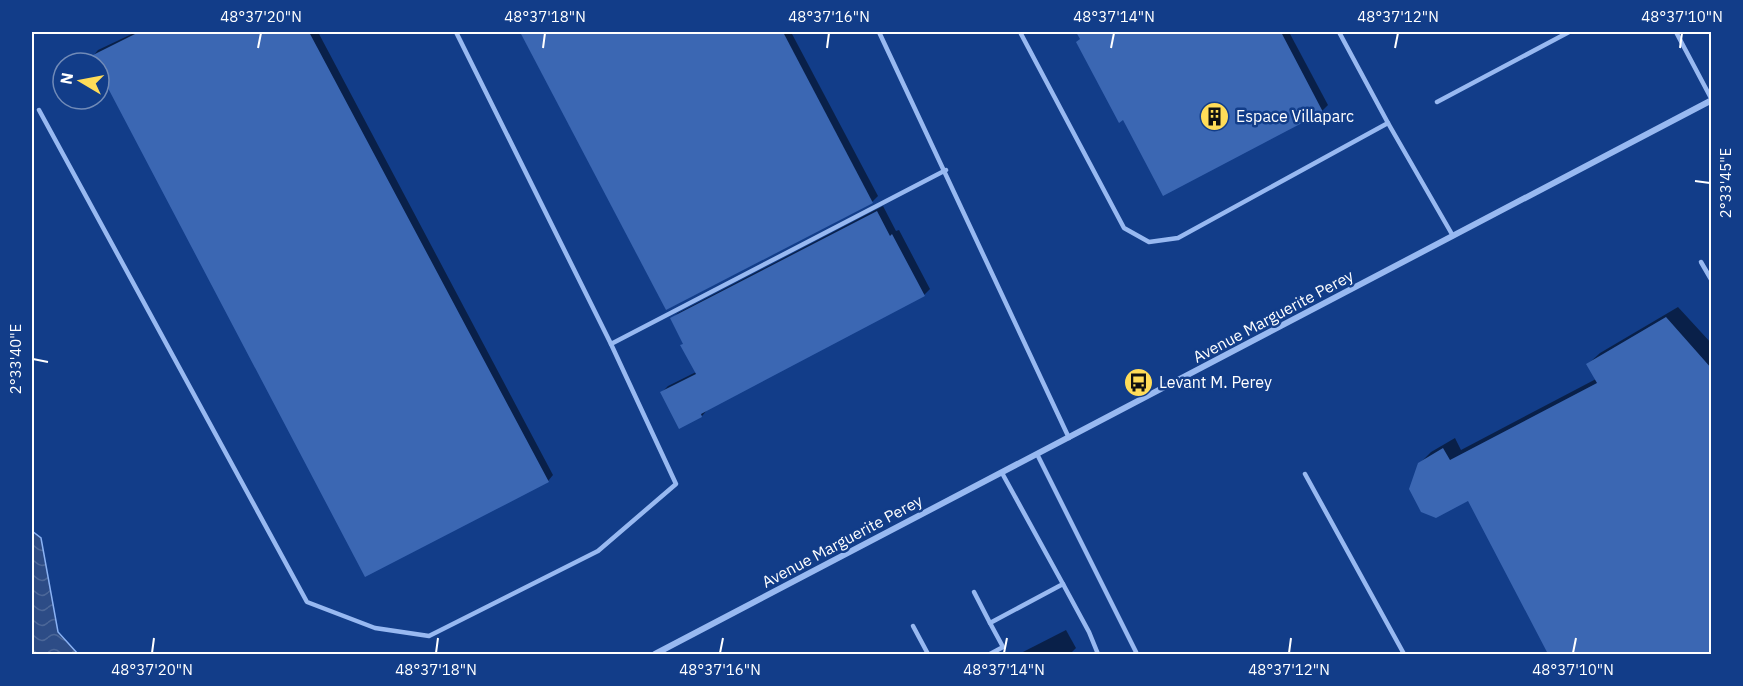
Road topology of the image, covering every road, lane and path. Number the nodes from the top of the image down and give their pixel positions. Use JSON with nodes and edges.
{"nodes":[{"id":1,"x":456,"y":32,"type":"edge"},
{"id":2,"x":879,"y":32,"type":"edge"},
{"id":3,"x":1020,"y":32,"type":"edge"},
{"id":4,"x":1339,"y":32,"type":"edge"},
{"id":5,"x":1569,"y":32,"type":"edge"},
{"id":6,"x":1676,"y":32,"type":"edge"},
{"id":7,"x":1712,"y":100,"type":"edge"},
{"id":8,"x":1437,"y":102,"type":"dead end"},
{"id":9,"x":39,"y":110,"type":"dead end"},
{"id":10,"x":1388,"y":123,"type":"junction"},
{"id":11,"x":945,"y":171,"type":"junction"},
{"id":12,"x":1453,"y":236,"type":"junction"},
{"id":13,"x":1701,"y":262,"type":"dead end"},
{"id":14,"x":1712,"y":281,"type":"edge"},
{"id":15,"x":611,"y":344,"type":"junction"},
{"id":16,"x":1069,"y":438,"type":"junction"},
{"id":17,"x":1037,"y":454,"type":"junction"},
{"id":18,"x":1002,"y":472,"type":"junction"},
{"id":19,"x":1305,"y":474,"type":"dead end"},
{"id":20,"x":1063,"y":584,"type":"junction"},
{"id":21,"x":974,"y":592,"type":"dead end"},
{"id":22,"x":990,"y":623,"type":"junction"},
{"id":23,"x":913,"y":626,"type":"dead end"},
{"id":24,"x":655,"y":654,"type":"edge"},
{"id":25,"x":928,"y":654,"type":"edge"},
{"id":26,"x":990,"y":654,"type":"edge"},
{"id":27,"x":1098,"y":654,"type":"edge"},
{"id":28,"x":1137,"y":654,"type":"edge"},
{"id":29,"x":1404,"y":654,"type":"edge"}],
"edges":[{"from":1,"to":15,"type":"lane"},
{"from":2,"to":11,"type":"lane"},
{"from":3,"to":10,"type":"lane"},
{"from":4,"to":10,"type":"lane"},
{"from":5,"to":8,"type":"lane"},
{"from":6,"to":7,"type":"lane"},
{"from":7,"to":12,"type":"street","name":"Avenue Marguerite Perey"},
{"from":9,"to":15,"type":"lane"},
{"from":10,"to":12,"type":"lane"},
{"from":11,"to":15,"type":"lane"},
{"from":11,"to":16,"type":"lane"},
{"from":12,"to":16,"type":"street","name":"Avenue Marguerite Perey"},
{"from":13,"to":14,"type":"lane"},
{"from":16,"to":17,"type":"street","name":"Avenue Marguerite Perey"},
{"from":17,"to":18,"type":"street","name":"Avenue Marguerite Perey"},
{"from":17,"to":28,"type":"lane"},
{"from":18,"to":20,"type":"lane"},
{"from":18,"to":24,"type":"street","name":"Avenue Marguerite Perey"},
{"from":19,"to":29,"type":"lane"},
{"from":20,"to":22,"type":"lane"},
{"from":20,"to":27,"type":"lane"},
{"from":21,"to":22,"type":"lane"},
{"from":22,"to":26,"type":"lane"},
{"from":23,"to":25,"type":"lane"}]}
